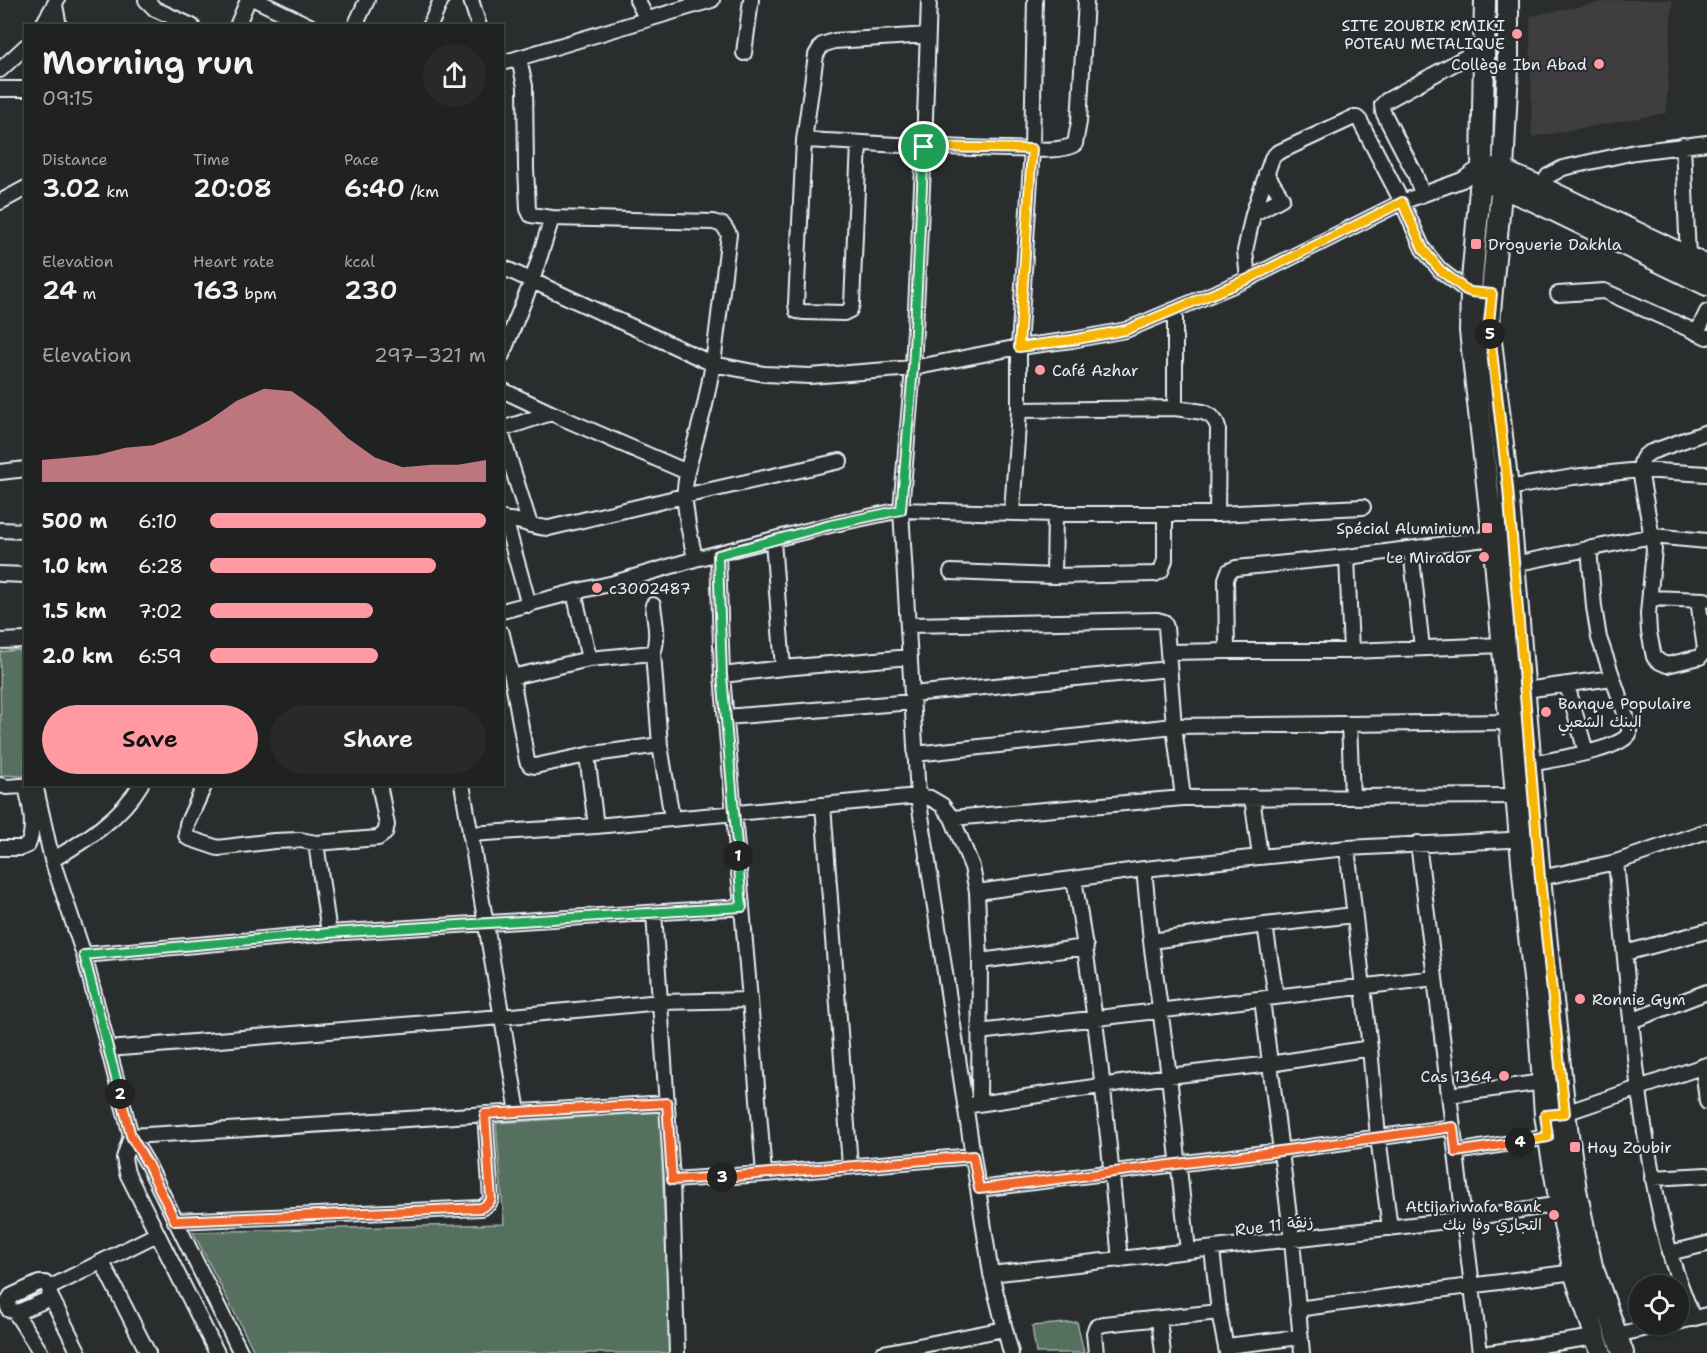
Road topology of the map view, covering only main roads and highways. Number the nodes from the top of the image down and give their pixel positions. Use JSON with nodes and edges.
{"nodes":[{"id":1,"x":1485,"y":0,"type":"edge"},
{"id":2,"x":1508,"y":0,"type":"edge"},
{"id":3,"x":1475,"y":176,"type":"junction"},
{"id":4,"x":1502,"y":179,"type":"junction"},
{"id":5,"x":1707,"y":266,"type":"edge"},
{"id":6,"x":1707,"y":285,"type":"edge"},
{"id":7,"x":1528,"y":839,"type":"junction"},
{"id":8,"x":1619,"y":1344,"type":"edge"},
{"id":9,"x":1598,"y":1345,"type":"edge"}],
"edges":[{"from":1,"to":3,"type":"main road"},
{"from":2,"to":4,"type":"main road"},
{"from":3,"to":4,"type":"main road"},
{"from":3,"to":7,"type":"main road"},
{"from":4,"to":5,"type":"main road"},
{"from":4,"to":6,"type":"main road"},
{"from":4,"to":7,"type":"main road"},
{"from":7,"to":8,"type":"main road"},
{"from":7,"to":9,"type":"main road"}]}
